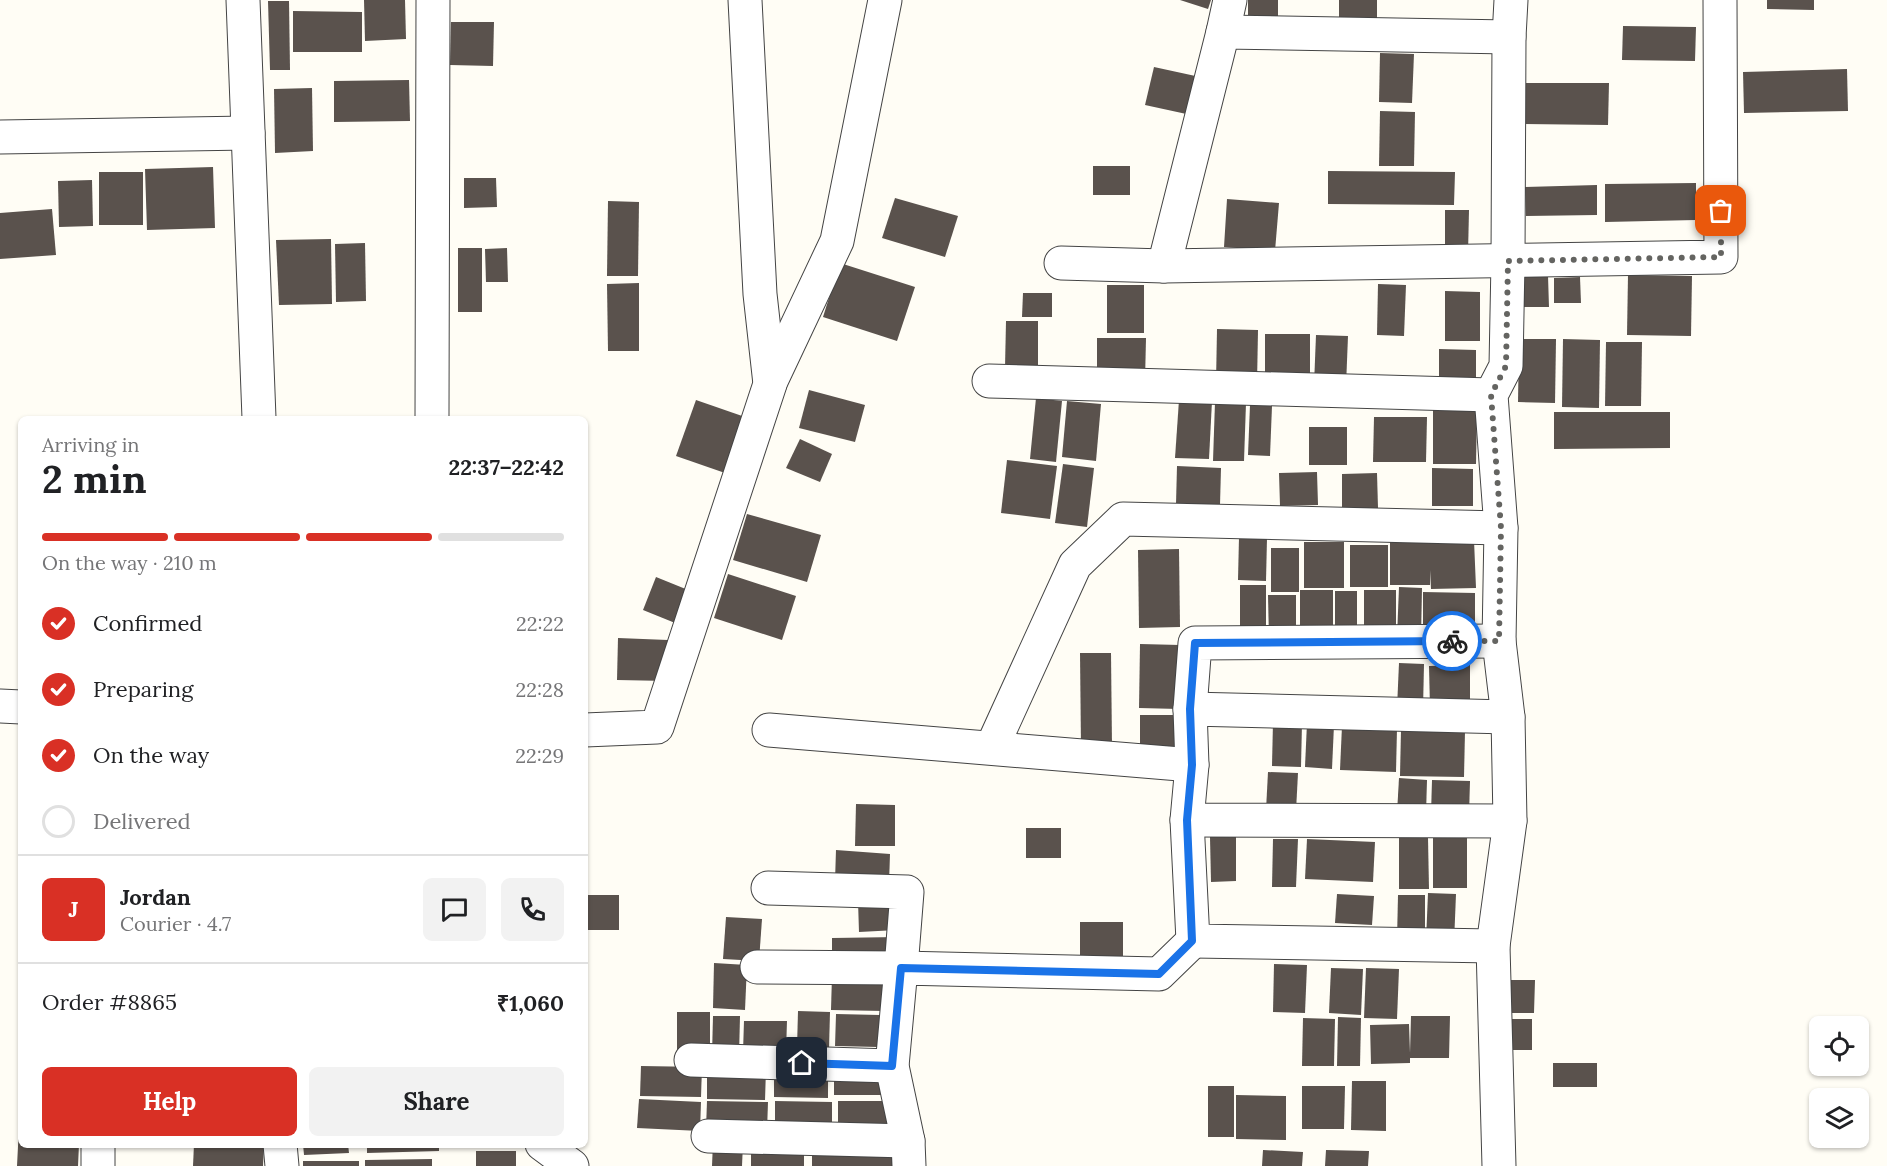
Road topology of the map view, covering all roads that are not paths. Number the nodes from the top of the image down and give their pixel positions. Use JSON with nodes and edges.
{"nodes":[{"id":1,"x":243,"y":0,"type":"edge"},
{"id":2,"x":433,"y":0,"type":"edge"},
{"id":3,"x":745,"y":0,"type":"edge"},
{"id":4,"x":885,"y":0,"type":"edge"},
{"id":5,"x":1230,"y":0,"type":"edge"},
{"id":6,"x":1511,"y":0,"type":"edge"},
{"id":7,"x":1720,"y":0,"type":"edge"},
{"id":8,"x":1222,"y":32,"type":"junction"},
{"id":9,"x":1509,"y":37,"type":"junction"},
{"id":10,"x":248,"y":133,"type":"junction"},
{"id":11,"x":0,"y":137,"type":"edge"},
{"id":12,"x":1508,"y":261,"type":"junction"},
{"id":13,"x":1061,"y":263,"type":"dead end"},
{"id":14,"x":1164,"y":266,"type":"junction"},
{"id":15,"x":989,"y":381,"type":"dead end"},
{"id":16,"x":770,"y":384,"type":"junction"},
{"id":17,"x":1491,"y":395,"type":"junction"},
{"id":18,"x":259,"y":416,"type":"edge"},
{"id":19,"x":432,"y":416,"type":"edge"},
{"id":20,"x":1501,"y":528,"type":"junction"},
{"id":21,"x":1499,"y":641,"type":"junction"},
{"id":22,"x":0,"y":706,"type":"edge"},
{"id":23,"x":18,"y":707,"type":"edge"},
{"id":24,"x":1190,"y":709,"type":"junction"},
{"id":25,"x":1508,"y":717,"type":"junction"},
{"id":26,"x":588,"y":730,"type":"edge"},
{"id":27,"x":769,"y":730,"type":"dead end"},
{"id":28,"x":992,"y":747,"type":"junction"},
{"id":29,"x":1192,"y":765,"type":"junction"},
{"id":30,"x":1187,"y":820,"type":"junction"},
{"id":31,"x":1510,"y":821,"type":"junction"},
{"id":32,"x":768,"y":888,"type":"dead end"},
{"id":33,"x":1192,"y":941,"type":"junction"},
{"id":34,"x":1493,"y":946,"type":"junction"},
{"id":35,"x":757,"y":967,"type":"dead end"},
{"id":36,"x":901,"y":968,"type":"junction"},
{"id":37,"x":691,"y":1060,"type":"dead end"},
{"id":38,"x":892,"y":1066,"type":"junction"},
{"id":39,"x":708,"y":1136,"type":"dead end"},
{"id":40,"x":98,"y":1148,"type":"edge"},
{"id":41,"x":280,"y":1148,"type":"edge"},
{"id":42,"x":908,"y":1153,"type":"edge"},
{"id":43,"x":98,"y":1166,"type":"edge"},
{"id":44,"x":282,"y":1166,"type":"edge"},
{"id":45,"x":1499,"y":1166,"type":"edge"}],
"edges":[{"from":1,"to":10,"type":"street"},
{"from":2,"to":19,"type":"street"},
{"from":3,"to":16,"type":"street"},
{"from":4,"to":16,"type":"street"},
{"from":5,"to":8,"type":"street"},
{"from":6,"to":9,"type":"street"},
{"from":7,"to":12,"type":"street"},
{"from":8,"to":9,"type":"street"},
{"from":8,"to":14,"type":"street"},
{"from":9,"to":12,"type":"street"},
{"from":10,"to":11,"type":"street"},
{"from":10,"to":18,"type":"street"},
{"from":12,"to":14,"type":"street"},
{"from":12,"to":17,"type":"street"},
{"from":13,"to":14,"type":"street"},
{"from":15,"to":17,"type":"street"},
{"from":16,"to":26,"type":"street"},
{"from":17,"to":20,"type":"street"},
{"from":20,"to":21,"type":"street"},
{"from":20,"to":28,"type":"street"},
{"from":21,"to":24,"type":"street"},
{"from":21,"to":25,"type":"street"},
{"from":22,"to":23,"type":"street"},
{"from":24,"to":25,"type":"street"},
{"from":24,"to":29,"type":"street"},
{"from":25,"to":31,"type":"street"},
{"from":27,"to":28,"type":"street"},
{"from":28,"to":29,"type":"street"},
{"from":29,"to":30,"type":"street"},
{"from":30,"to":31,"type":"street"},
{"from":30,"to":33,"type":"street"},
{"from":31,"to":34,"type":"street"},
{"from":32,"to":36,"type":"street"},
{"from":33,"to":34,"type":"street"},
{"from":33,"to":36,"type":"street"},
{"from":34,"to":45,"type":"street"},
{"from":35,"to":36,"type":"street"},
{"from":36,"to":38,"type":"street"},
{"from":37,"to":38,"type":"street"},
{"from":38,"to":42,"type":"street"},
{"from":39,"to":42,"type":"street"},
{"from":40,"to":43,"type":"street"},
{"from":41,"to":44,"type":"street"}]}
